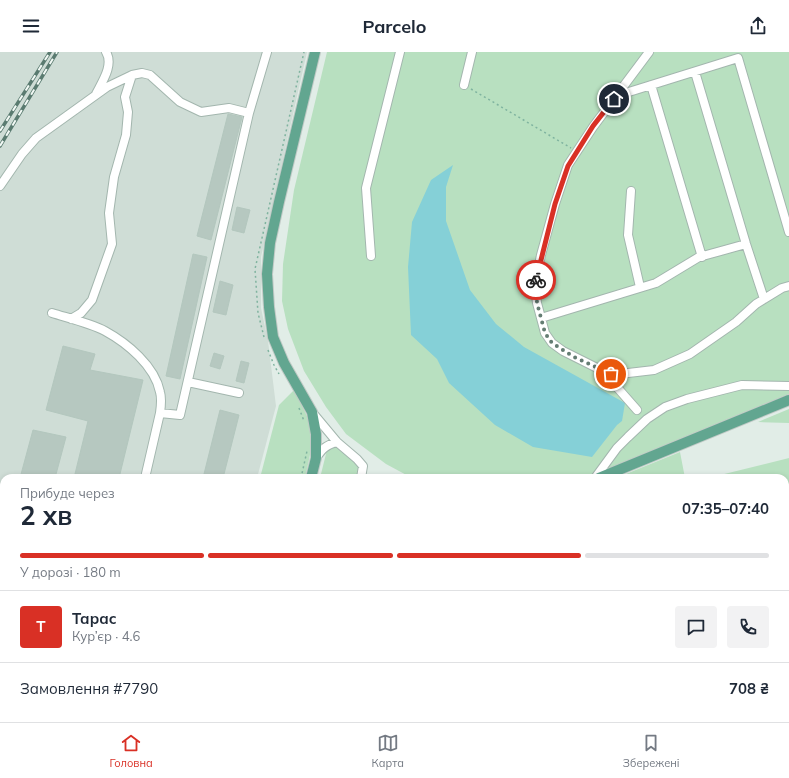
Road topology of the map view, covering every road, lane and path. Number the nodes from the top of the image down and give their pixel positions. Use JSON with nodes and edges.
{"nodes":[{"id":1,"x":106,"y":52,"type":"edge"},
{"id":2,"x":267,"y":52,"type":"edge"},
{"id":3,"x":304,"y":52,"type":"edge"},
{"id":4,"x":315,"y":52,"type":"edge"},
{"id":5,"x":400,"y":52,"type":"edge"},
{"id":6,"x":472,"y":52,"type":"edge"},
{"id":7,"x":649,"y":52,"type":"edge"},
{"id":8,"x":695,"y":72,"type":"junction"},
{"id":9,"x":132,"y":75,"type":"junction"},
{"id":10,"x":464,"y":85,"type":"joint"},
{"id":11,"x":650,"y":85,"type":"junction"},
{"id":12,"x":94,"y":96,"type":"junction"},
{"id":13,"x":616,"y":96,"type":"junction"},
{"id":14,"x":249,"y":113,"type":"junction"},
{"id":15,"x":577,"y":151,"type":"junction"},
{"id":16,"x":0,"y":186,"type":"edge"},
{"id":17,"x":631,"y":191,"type":"dead end"},
{"id":18,"x":789,"y":232,"type":"edge"},
{"id":19,"x":746,"y":244,"type":"junction"},
{"id":20,"x":371,"y":256,"type":"dead end"},
{"id":21,"x":702,"y":257,"type":"junction"},
{"id":22,"x":789,"y":286,"type":"edge"},
{"id":23,"x":640,"y":288,"type":"junction"},
{"id":24,"x":764,"y":299,"type":"junction"},
{"id":25,"x":52,"y":313,"type":"dead end"},
{"id":26,"x":541,"y":318,"type":"junction"},
{"id":27,"x":71,"y":319,"type":"junction"},
{"id":28,"x":264,"y":339,"type":"dead end"},
{"id":29,"x":267,"y":346,"type":"dead end"},
{"id":30,"x":611,"y":374,"type":"junction"},
{"id":31,"x":280,"y":375,"type":"dead end"},
{"id":32,"x":188,"y":382,"type":"junction"},
{"id":33,"x":789,"y":386,"type":"edge"},
{"id":34,"x":239,"y":393,"type":"dead end"},
{"id":35,"x":789,"y":400,"type":"edge"},
{"id":36,"x":297,"y":404,"type":"dead end"},
{"id":37,"x":637,"y":410,"type":"dead end"},
{"id":38,"x":312,"y":412,"type":"junction"},
{"id":39,"x":160,"y":413,"type":"junction"},
{"id":40,"x":305,"y":423,"type":"dead end"},
{"id":41,"x":337,"y":442,"type":"junction"},
{"id":42,"x":307,"y":448,"type":"dead end"},
{"id":43,"x":316,"y":458,"type":"junction"},
{"id":44,"x":146,"y":474,"type":"edge"},
{"id":45,"x":301,"y":474,"type":"edge"},
{"id":46,"x":312,"y":474,"type":"edge"},
{"id":47,"x":362,"y":474,"type":"edge"},
{"id":48,"x":598,"y":474,"type":"edge"},
{"id":49,"x":609,"y":474,"type":"edge"}],
"edges":[{"from":1,"to":12,"type":"street"},
{"from":2,"to":14,"type":"street"},
{"from":3,"to":28,"type":"path"},
{"from":4,"to":38,"type":"main road"},
{"from":5,"to":20,"type":"street"},
{"from":6,"to":10,"type":"street"},
{"from":7,"to":13,"type":"street"},
{"from":8,"to":11,"type":"street"},
{"from":8,"to":18,"type":"street"},
{"from":8,"to":19,"type":"street"},
{"from":9,"to":12,"type":"street"},
{"from":9,"to":14,"type":"street"},
{"from":9,"to":27,"type":"street"},
{"from":10,"to":15,"type":"path"},
{"from":11,"to":13,"type":"street"},
{"from":11,"to":21,"type":"street"},
{"from":12,"to":16,"type":"street"},
{"from":13,"to":15,"type":"street"},
{"from":14,"to":32,"type":"street"},
{"from":15,"to":26,"type":"street"},
{"from":17,"to":23,"type":"street"},
{"from":19,"to":21,"type":"street"},
{"from":19,"to":24,"type":"street"},
{"from":21,"to":23,"type":"street"},
{"from":22,"to":24,"type":"street"},
{"from":23,"to":26,"type":"street"},
{"from":24,"to":30,"type":"street"},
{"from":25,"to":27,"type":"street"},
{"from":26,"to":30,"type":"street"},
{"from":27,"to":39,"type":"street"},
{"from":29,"to":31,"type":"path"},
{"from":30,"to":37,"type":"street"},
{"from":32,"to":34,"type":"street"},
{"from":32,"to":39,"type":"street"},
{"from":33,"to":48,"type":"street"},
{"from":35,"to":49,"type":"main road"},
{"from":36,"to":40,"type":"path"},
{"from":38,"to":41,"type":"street"},
{"from":38,"to":43,"type":"main road"},
{"from":39,"to":44,"type":"street"},
{"from":41,"to":43,"type":"street"},
{"from":41,"to":47,"type":"street"},
{"from":42,"to":45,"type":"path"},
{"from":43,"to":46,"type":"main road"}]}
